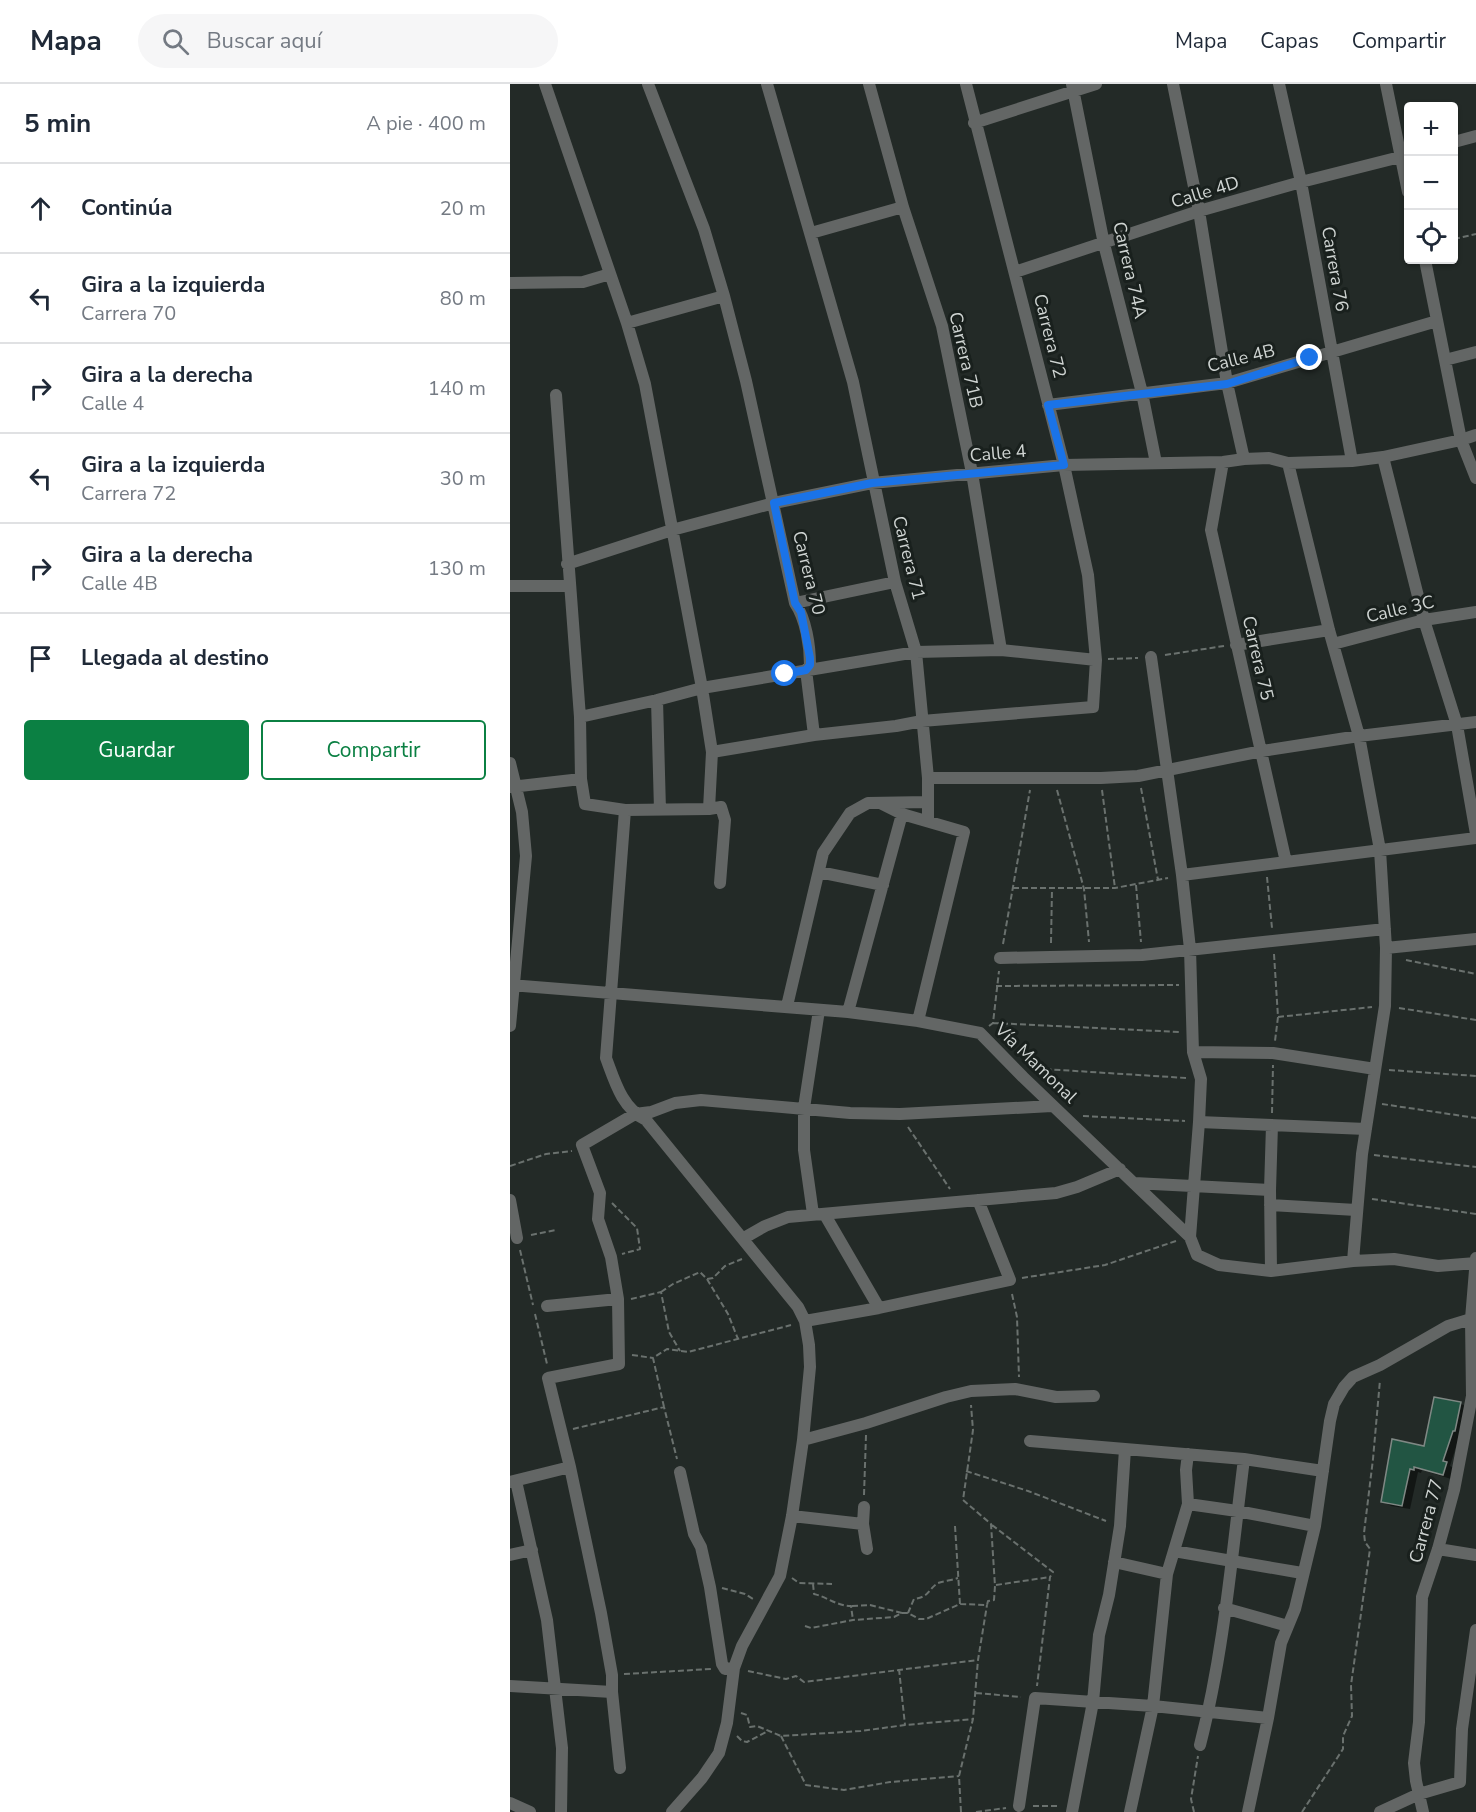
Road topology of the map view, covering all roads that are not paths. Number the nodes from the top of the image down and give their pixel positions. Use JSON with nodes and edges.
{"nodes":[{"id":1,"x":545,"y":84,"type":"edge"},
{"id":2,"x":648,"y":84,"type":"edge"},
{"id":3,"x":767,"y":84,"type":"edge"},
{"id":4,"x":869,"y":84,"type":"edge"},
{"id":5,"x":966,"y":84,"type":"edge"},
{"id":6,"x":1096,"y":84,"type":"edge"},
{"id":7,"x":1173,"y":84,"type":"edge"},
{"id":8,"x":1279,"y":84,"type":"edge"},
{"id":9,"x":1386,"y":84,"type":"edge"},
{"id":10,"x":1073,"y":87,"type":"edge"},
{"id":11,"x":974,"y":123,"type":"junction"},
{"id":12,"x":1476,"y":136,"type":"edge"},
{"id":13,"x":1458,"y":141,"type":"edge"},
{"id":14,"x":1404,"y":156,"type":"edge"},
{"id":15,"x":1301,"y":182,"type":"junction"},
{"id":16,"x":903,"y":207,"type":"junction"},
{"id":17,"x":1198,"y":212,"type":"junction"},
{"id":18,"x":811,"y":233,"type":"junction"},
{"id":19,"x":1104,"y":244,"type":"junction"},
{"id":20,"x":1426,"y":264,"type":"edge"},
{"id":21,"x":1015,"y":272,"type":"junction"},
{"id":22,"x":610,"y":274,"type":"junction"},
{"id":23,"x":510,"y":283,"type":"edge"},
{"id":24,"x":724,"y":296,"type":"junction"},
{"id":25,"x":1437,"y":321,"type":"junction"},
{"id":26,"x":627,"y":323,"type":"junction"},
{"id":27,"x":1331,"y":351,"type":"junction"},
{"id":28,"x":1476,"y":352,"type":"edge"},
{"id":29,"x":1445,"y":360,"type":"junction"},
{"id":30,"x":1227,"y":384,"type":"junction"},
{"id":31,"x":1142,"y":393,"type":"junction"},
{"id":32,"x":556,"y":395,"type":"dead end"},
{"id":33,"x":1048,"y":405,"type":"junction"},
{"id":34,"x":1476,"y":435,"type":"edge"},
{"id":35,"x":1461,"y":441,"type":"junction"},
{"id":36,"x":1383,"y":457,"type":"junction"},
{"id":37,"x":1244,"y":459,"type":"junction"},
{"id":38,"x":1352,"y":461,"type":"junction"},
{"id":39,"x":1223,"y":462,"type":"junction"},
{"id":40,"x":1156,"y":463,"type":"junction"},
{"id":41,"x":1288,"y":463,"type":"junction"},
{"id":42,"x":1064,"y":465,"type":"junction"},
{"id":43,"x":972,"y":473,"type":"junction"},
{"id":44,"x":1476,"y":478,"type":"edge"},
{"id":45,"x":872,"y":483,"type":"junction"},
{"id":46,"x":774,"y":503,"type":"junction"},
{"id":47,"x":672,"y":530,"type":"junction"},
{"id":48,"x":567,"y":564,"type":"junction"},
{"id":49,"x":894,"y":582,"type":"junction"},
{"id":50,"x":510,"y":586,"type":"edge"},
{"id":51,"x":568,"y":586,"type":"junction"},
{"id":52,"x":795,"y":603,"type":"junction"},
{"id":53,"x":1476,"y":612,"type":"edge"},
{"id":54,"x":1424,"y":620,"type":"junction"},
{"id":55,"x":1329,"y":630,"type":"junction"},
{"id":56,"x":1333,"y":644,"type":"junction"},
{"id":57,"x":1236,"y":645,"type":"junction"},
{"id":58,"x":1001,"y":650,"type":"junction"},
{"id":59,"x":916,"y":652,"type":"junction"},
{"id":60,"x":1151,"y":657,"type":"road end"},
{"id":61,"x":1096,"y":660,"type":"junction"},
{"id":62,"x":806,"y":670,"type":"junction"},
{"id":63,"x":702,"y":688,"type":"junction"},
{"id":64,"x":657,"y":700,"type":"junction"},
{"id":65,"x":580,"y":717,"type":"junction"},
{"id":66,"x":922,"y":721,"type":"junction"},
{"id":67,"x":1476,"y":722,"type":"edge"},
{"id":68,"x":1457,"y":725,"type":"junction"},
{"id":69,"x":814,"y":735,"type":"junction"},
{"id":70,"x":1359,"y":736,"type":"junction"},
{"id":71,"x":1262,"y":752,"type":"junction"},
{"id":72,"x":712,"y":753,"type":"junction"},
{"id":73,"x":510,"y":763,"type":"edge"},
{"id":74,"x":1168,"y":771,"type":"junction"},
{"id":75,"x":928,"y":778,"type":"junction"},
{"id":76,"x":581,"y":779,"type":"junction"},
{"id":77,"x":514,"y":787,"type":"edge"},
{"id":78,"x":928,"y":802,"type":"junction"},
{"id":79,"x":881,"y":803,"type":"junction"},
{"id":80,"x":709,"y":809,"type":"junction"},
{"id":81,"x":625,"y":810,"type":"junction"},
{"id":82,"x":660,"y":810,"type":"junction"},
{"id":83,"x":902,"y":814,"type":"junction"},
{"id":84,"x":928,"y":821,"type":"junction"},
{"id":85,"x":1476,"y":836,"type":"edge"},
{"id":86,"x":1380,"y":850,"type":"junction"},
{"id":87,"x":1286,"y":862,"type":"junction"},
{"id":88,"x":819,"y":872,"type":"junction"},
{"id":89,"x":1182,"y":875,"type":"junction"},
{"id":90,"x":720,"y":883,"type":"dead end"},
{"id":91,"x":882,"y":885,"type":"junction"},
{"id":92,"x":1385,"y":929,"type":"junction"},
{"id":93,"x":1476,"y":939,"type":"edge"},
{"id":94,"x":1190,"y":949,"type":"junction"},
{"id":95,"x":1386,"y":952,"type":"junction"},
{"id":96,"x":1000,"y":958,"type":"road end"},
{"id":97,"x":512,"y":986,"type":"edge"},
{"id":98,"x":611,"y":992,"type":"junction"},
{"id":99,"x":787,"y":1006,"type":"junction"},
{"id":100,"x":819,"y":1010,"type":"junction"},
{"id":101,"x":848,"y":1012,"type":"junction"},
{"id":102,"x":918,"y":1021,"type":"junction"},
{"id":103,"x":510,"y":1026,"type":"edge"},
{"id":104,"x":1193,"y":1052,"type":"junction"},
{"id":105,"x":1375,"y":1069,"type":"junction"},
{"id":106,"x":1052,"y":1106,"type":"junction"},
{"id":107,"x":804,"y":1108,"type":"junction"},
{"id":108,"x":635,"y":1114,"type":"junction"},
{"id":109,"x":1199,"y":1122,"type":"junction"},
{"id":110,"x":1272,"y":1125,"type":"junction"},
{"id":111,"x":1366,"y":1129,"type":"junction"},
{"id":112,"x":1120,"y":1169,"type":"junction"},
{"id":113,"x":1134,"y":1183,"type":"junction"},
{"id":114,"x":1193,"y":1185,"type":"junction"},
{"id":115,"x":1270,"y":1190,"type":"junction"},
{"id":116,"x":510,"y":1200,"type":"edge"},
{"id":117,"x":978,"y":1200,"type":"junction"},
{"id":118,"x":1270,"y":1205,"type":"junction"},
{"id":119,"x":1356,"y":1210,"type":"junction"},
{"id":120,"x":819,"y":1214,"type":"junction"},
{"id":121,"x":1190,"y":1237,"type":"junction"},
{"id":122,"x":517,"y":1238,"type":"road end"},
{"id":123,"x":744,"y":1238,"type":"junction"},
{"id":124,"x":1353,"y":1261,"type":"junction"},
{"id":125,"x":1476,"y":1261,"type":"edge"},
{"id":126,"x":1271,"y":1271,"type":"junction"},
{"id":127,"x":618,"y":1301,"type":"junction"},
{"id":128,"x":547,"y":1306,"type":"dead end"},
{"id":129,"x":879,"y":1308,"type":"junction"},
{"id":130,"x":1471,"y":1319,"type":"junction"},
{"id":131,"x":805,"y":1321,"type":"junction"},
{"id":132,"x":1094,"y":1396,"type":"dead end"},
{"id":133,"x":803,"y":1440,"type":"junction"},
{"id":134,"x":1030,"y":1441,"type":"dead end"},
{"id":135,"x":1125,"y":1449,"type":"junction"},
{"id":136,"x":1188,"y":1454,"type":"junction"},
{"id":137,"x":1244,"y":1459,"type":"junction"},
{"id":138,"x":570,"y":1467,"type":"junction"},
{"id":139,"x":1323,"y":1471,"type":"junction"},
{"id":140,"x":680,"y":1472,"type":"road end"},
{"id":141,"x":513,"y":1482,"type":"edge"},
{"id":142,"x":1188,"y":1504,"type":"junction"},
{"id":143,"x":864,"y":1507,"type":"road end"},
{"id":144,"x":1237,"y":1511,"type":"junction"},
{"id":145,"x":792,"y":1516,"type":"junction"},
{"id":146,"x":863,"y":1524,"type":"junction"},
{"id":147,"x":1315,"y":1526,"type":"junction"},
{"id":148,"x":1438,"y":1549,"type":"junction"},
{"id":149,"x":532,"y":1550,"type":"junction"},
{"id":150,"x":867,"y":1550,"type":"dead end"},
{"id":151,"x":1174,"y":1551,"type":"junction"},
{"id":152,"x":510,"y":1555,"type":"edge"},
{"id":153,"x":1476,"y":1555,"type":"edge"},
{"id":154,"x":1231,"y":1560,"type":"junction"},
{"id":155,"x":1114,"y":1562,"type":"junction"},
{"id":156,"x":1302,"y":1573,"type":"junction"},
{"id":157,"x":1167,"y":1574,"type":"junction"},
{"id":158,"x":1224,"y":1608,"type":"junction"},
{"id":159,"x":1288,"y":1626,"type":"junction"},
{"id":160,"x":1476,"y":1630,"type":"edge"},
{"id":161,"x":730,"y":1668,"type":"junction"},
{"id":162,"x":510,"y":1686,"type":"edge"},
{"id":163,"x":554,"y":1688,"type":"junction"},
{"id":164,"x":612,"y":1692,"type":"junction"},
{"id":165,"x":1093,"y":1702,"type":"junction"},
{"id":166,"x":1153,"y":1706,"type":"junction"},
{"id":167,"x":1208,"y":1712,"type":"junction"},
{"id":168,"x":1268,"y":1718,"type":"junction"},
{"id":169,"x":1200,"y":1745,"type":"road end"},
{"id":170,"x":620,"y":1768,"type":"dead end"},
{"id":171,"x":1419,"y":1794,"type":"junction"},
{"id":172,"x":510,"y":1803,"type":"edge"},
{"id":173,"x":1018,"y":1806,"type":"dead end"},
{"id":174,"x":530,"y":1812,"type":"edge"},
{"id":175,"x":561,"y":1812,"type":"edge"},
{"id":176,"x":672,"y":1812,"type":"edge"},
{"id":177,"x":1072,"y":1812,"type":"edge"},
{"id":178,"x":1130,"y":1812,"type":"edge"},
{"id":179,"x":1248,"y":1812,"type":"edge"},
{"id":180,"x":1380,"y":1812,"type":"edge"},
{"id":181,"x":1423,"y":1812,"type":"edge"}],
"edges":[{"from":1,"to":22,"type":"street"},
{"from":2,"to":24,"type":"street","name":"Carrera 70"},
{"from":3,"to":18,"type":"street","name":"Carrera 71"},
{"from":4,"to":16,"type":"street","name":"Carrera 71B"},
{"from":5,"to":11,"type":"street","name":"Carrera 72"},
{"from":6,"to":10,"type":"street"},
{"from":7,"to":17,"type":"street"},
{"from":8,"to":15,"type":"street","name":"Carrera 76"},
{"from":9,"to":14,"type":"street"},
{"from":10,"to":11,"type":"street"},
{"from":10,"to":19,"type":"street","name":"Carrera 74A"},
{"from":11,"to":21,"type":"street","name":"Carrera 72"},
{"from":12,"to":13,"type":"street"},
{"from":14,"to":15,"type":"street","name":"Calle 4D"},
{"from":15,"to":17,"type":"street","name":"Calle 4D"},
{"from":15,"to":27,"type":"street","name":"Carrera 76"},
{"from":16,"to":18,"type":"street"},
{"from":16,"to":43,"type":"street","name":"Carrera 71B"},
{"from":17,"to":19,"type":"street","name":"Calle 4D"},
{"from":17,"to":30,"type":"street"},
{"from":18,"to":45,"type":"street","name":"Carrera 71"},
{"from":19,"to":21,"type":"street","name":"Calle 4D"},
{"from":19,"to":31,"type":"street","name":"Carrera 74A"},
{"from":20,"to":25,"type":"street"},
{"from":21,"to":33,"type":"street","name":"Carrera 72"},
{"from":22,"to":23,"type":"street"},
{"from":22,"to":26,"type":"street"},
{"from":24,"to":26,"type":"street"},
{"from":24,"to":46,"type":"street","name":"Carrera 70"},
{"from":25,"to":27,"type":"street","name":"Calle 4B"},
{"from":25,"to":29,"type":"street"},
{"from":26,"to":47,"type":"street"},
{"from":27,"to":30,"type":"street","name":"Calle 4B"},
{"from":27,"to":38,"type":"street","name":"Carrera 76"},
{"from":28,"to":29,"type":"street"},
{"from":29,"to":35,"type":"street"},
{"from":30,"to":31,"type":"street","name":"Calle 4B"},
{"from":30,"to":37,"type":"street"},
{"from":31,"to":33,"type":"street","name":"Calle 4B"},
{"from":31,"to":40,"type":"street","name":"Carrera 74A"},
{"from":32,"to":48,"type":"street"},
{"from":33,"to":42,"type":"street","name":"Carrera 72"},
{"from":34,"to":35,"type":"street","name":"Calle 4"},
{"from":35,"to":36,"type":"street","name":"Calle 4"},
{"from":35,"to":44,"type":"street"},
{"from":36,"to":38,"type":"street","name":"Calle 4"},
{"from":36,"to":54,"type":"street"},
{"from":37,"to":39,"type":"street","name":"Calle 4"},
{"from":37,"to":41,"type":"street","name":"Calle 4"},
{"from":38,"to":41,"type":"street","name":"Calle 4"},
{"from":39,"to":40,"type":"street","name":"Calle 4"},
{"from":39,"to":57,"type":"street","name":"Carrera 75"},
{"from":40,"to":42,"type":"street","name":"Calle 4"},
{"from":41,"to":55,"type":"street"},
{"from":42,"to":43,"type":"street","name":"Calle 4"},
{"from":42,"to":61,"type":"street","name":"Carrera 72"},
{"from":43,"to":45,"type":"street","name":"Calle 4"},
{"from":43,"to":58,"type":"street","name":"Carrera 71B"},
{"from":45,"to":46,"type":"street","name":"Calle 4"},
{"from":45,"to":49,"type":"street","name":"Carrera 71"},
{"from":46,"to":47,"type":"street","name":"Calle 4"},
{"from":46,"to":52,"type":"street","name":"Carrera 70"},
{"from":47,"to":48,"type":"street","name":"Calle 4"},
{"from":47,"to":63,"type":"street"},
{"from":48,"to":51,"type":"street"},
{"from":49,"to":52,"type":"street"},
{"from":49,"to":59,"type":"street","name":"Carrera 71"},
{"from":50,"to":51,"type":"street"},
{"from":51,"to":65,"type":"street"},
{"from":52,"to":62,"type":"street","name":"Carrera 70"},
{"from":53,"to":54,"type":"street","name":"Calle 3C"},
{"from":54,"to":56,"type":"street","name":"Calle 3C"},
{"from":54,"to":68,"type":"street"},
{"from":55,"to":56,"type":"street"},
{"from":55,"to":57,"type":"street"},
{"from":56,"to":70,"type":"street"},
{"from":57,"to":71,"type":"street","name":"Carrera 75"},
{"from":58,"to":59,"type":"street"},
{"from":58,"to":61,"type":"street"},
{"from":59,"to":62,"type":"street"},
{"from":59,"to":66,"type":"street","name":"Carrera 71"},
{"from":60,"to":74,"type":"street"},
{"from":61,"to":66,"type":"street","name":"Carrera 72"},
{"from":62,"to":63,"type":"street"},
{"from":62,"to":69,"type":"street","name":"Carrera 70"},
{"from":63,"to":64,"type":"street"},
{"from":63,"to":72,"type":"street"},
{"from":64,"to":65,"type":"street"},
{"from":64,"to":82,"type":"street"},
{"from":65,"to":76,"type":"street"},
{"from":66,"to":69,"type":"street"},
{"from":66,"to":75,"type":"street","name":"Carrera 71"},
{"from":67,"to":68,"type":"street"},
{"from":68,"to":70,"type":"street"},
{"from":68,"to":85,"type":"street"},
{"from":69,"to":72,"type":"street"},
{"from":70,"to":71,"type":"street"},
{"from":70,"to":86,"type":"street"},
{"from":71,"to":74,"type":"street"},
{"from":71,"to":87,"type":"street","name":"Carrera 75"},
{"from":72,"to":80,"type":"street"},
{"from":73,"to":77,"type":"street"},
{"from":74,"to":75,"type":"street"},
{"from":74,"to":89,"type":"street"},
{"from":75,"to":78,"type":"street","name":"Carrera 71"},
{"from":76,"to":77,"type":"street"},
{"from":76,"to":81,"type":"street"},
{"from":77,"to":97,"type":"street"},
{"from":78,"to":79,"type":"street"},
{"from":78,"to":84,"type":"street","name":"Carrera 71"},
{"from":79,"to":83,"type":"street"},
{"from":79,"to":88,"type":"street"},
{"from":80,"to":82,"type":"street"},
{"from":80,"to":90,"type":"street"},
{"from":81,"to":82,"type":"street"},
{"from":81,"to":98,"type":"street"},
{"from":83,"to":84,"type":"street"},
{"from":83,"to":91,"type":"street"},
{"from":84,"to":102,"type":"street"},
{"from":85,"to":86,"type":"street"},
{"from":86,"to":87,"type":"street"},
{"from":86,"to":92,"type":"street"},
{"from":87,"to":89,"type":"street"},
{"from":88,"to":91,"type":"street"},
{"from":88,"to":99,"type":"street"},
{"from":89,"to":94,"type":"street"},
{"from":91,"to":101,"type":"street"},
{"from":92,"to":94,"type":"street"},
{"from":92,"to":95,"type":"street"},
{"from":93,"to":95,"type":"street"},
{"from":94,"to":96,"type":"street"},
{"from":94,"to":104,"type":"street"},
{"from":95,"to":105,"type":"street"},
{"from":97,"to":98,"type":"street","name":"Vía Mamonal"},
{"from":97,"to":103,"type":"street"},
{"from":98,"to":99,"type":"street","name":"Vía Mamonal"},
{"from":98,"to":108,"type":"street"},
{"from":99,"to":100,"type":"street","name":"Vía Mamonal"},
{"from":100,"to":101,"type":"street","name":"Vía Mamonal"},
{"from":100,"to":107,"type":"street"},
{"from":101,"to":102,"type":"street","name":"Vía Mamonal"},
{"from":102,"to":106,"type":"street","name":"Vía Mamonal"},
{"from":104,"to":105,"type":"street"},
{"from":104,"to":109,"type":"street"},
{"from":105,"to":111,"type":"street"},
{"from":106,"to":107,"type":"street"},
{"from":106,"to":112,"type":"street","name":"Vía Mamonal"},
{"from":107,"to":108,"type":"street"},
{"from":107,"to":120,"type":"street"},
{"from":108,"to":123,"type":"street"},
{"from":108,"to":127,"type":"street"},
{"from":109,"to":110,"type":"street"},
{"from":109,"to":114,"type":"street"},
{"from":110,"to":111,"type":"street"},
{"from":110,"to":115,"type":"street"},
{"from":111,"to":119,"type":"street"},
{"from":112,"to":113,"type":"street","name":"Vía Mamonal"},
{"from":112,"to":117,"type":"street"},
{"from":113,"to":114,"type":"street"},
{"from":113,"to":121,"type":"street","name":"Vía Mamonal"},
{"from":114,"to":115,"type":"street"},
{"from":114,"to":121,"type":"street"},
{"from":115,"to":118,"type":"street"},
{"from":116,"to":122,"type":"street"},
{"from":117,"to":120,"type":"street"},
{"from":117,"to":129,"type":"street"},
{"from":118,"to":119,"type":"street"},
{"from":118,"to":126,"type":"street"},
{"from":119,"to":124,"type":"street"},
{"from":120,"to":123,"type":"street"},
{"from":120,"to":129,"type":"street"},
{"from":121,"to":126,"type":"street","name":"Vía Mamonal"},
{"from":123,"to":131,"type":"street"},
{"from":124,"to":125,"type":"street","name":"Vía Mamonal"},
{"from":124,"to":126,"type":"street","name":"Vía Mamonal"},
{"from":125,"to":130,"type":"street","name":"Carrera 77"},
{"from":127,"to":128,"type":"street"},
{"from":127,"to":138,"type":"street"},
{"from":129,"to":131,"type":"street"},
{"from":130,"to":139,"type":"street"},
{"from":130,"to":148,"type":"street","name":"Carrera 77"},
{"from":131,"to":133,"type":"street"},
{"from":132,"to":133,"type":"street"},
{"from":133,"to":145,"type":"street"},
{"from":134,"to":135,"type":"street"},
{"from":135,"to":136,"type":"street"},
{"from":135,"to":155,"type":"street"},
{"from":136,"to":137,"type":"street"},
{"from":136,"to":142,"type":"street"},
{"from":137,"to":139,"type":"street"},
{"from":137,"to":144,"type":"street"},
{"from":138,"to":141,"type":"street"},
{"from":138,"to":164,"type":"street"},
{"from":139,"to":147,"type":"street"},
{"from":140,"to":161,"type":"street"},
{"from":141,"to":149,"type":"street"},
{"from":142,"to":144,"type":"street"},
{"from":142,"to":151,"type":"street"},
{"from":143,"to":146,"type":"street"},
{"from":144,"to":147,"type":"street"},
{"from":144,"to":154,"type":"street"},
{"from":145,"to":146,"type":"street"},
{"from":145,"to":161,"type":"street"},
{"from":146,"to":150,"type":"street"},
{"from":147,"to":156,"type":"street"},
{"from":148,"to":153,"type":"street"},
{"from":148,"to":171,"type":"street","name":"Carrera 77"},
{"from":149,"to":152,"type":"street"},
{"from":149,"to":163,"type":"street"},
{"from":151,"to":154,"type":"street"},
{"from":151,"to":157,"type":"street"},
{"from":154,"to":156,"type":"street"},
{"from":154,"to":158,"type":"street"},
{"from":155,"to":157,"type":"street"},
{"from":155,"to":165,"type":"street"},
{"from":156,"to":159,"type":"street"},
{"from":157,"to":166,"type":"street"},
{"from":158,"to":159,"type":"street"},
{"from":158,"to":167,"type":"street"},
{"from":159,"to":168,"type":"street"},
{"from":160,"to":171,"type":"street"},
{"from":161,"to":176,"type":"street"},
{"from":162,"to":163,"type":"street"},
{"from":163,"to":164,"type":"street"},
{"from":163,"to":175,"type":"street"},
{"from":164,"to":170,"type":"street"},
{"from":165,"to":166,"type":"street"},
{"from":165,"to":173,"type":"street"},
{"from":165,"to":177,"type":"street"},
{"from":166,"to":167,"type":"street"},
{"from":166,"to":178,"type":"street"},
{"from":167,"to":168,"type":"street"},
{"from":167,"to":169,"type":"street"},
{"from":168,"to":179,"type":"street"},
{"from":171,"to":180,"type":"street"},
{"from":171,"to":181,"type":"street","name":"Carrera 77"},
{"from":172,"to":174,"type":"street"}]}
